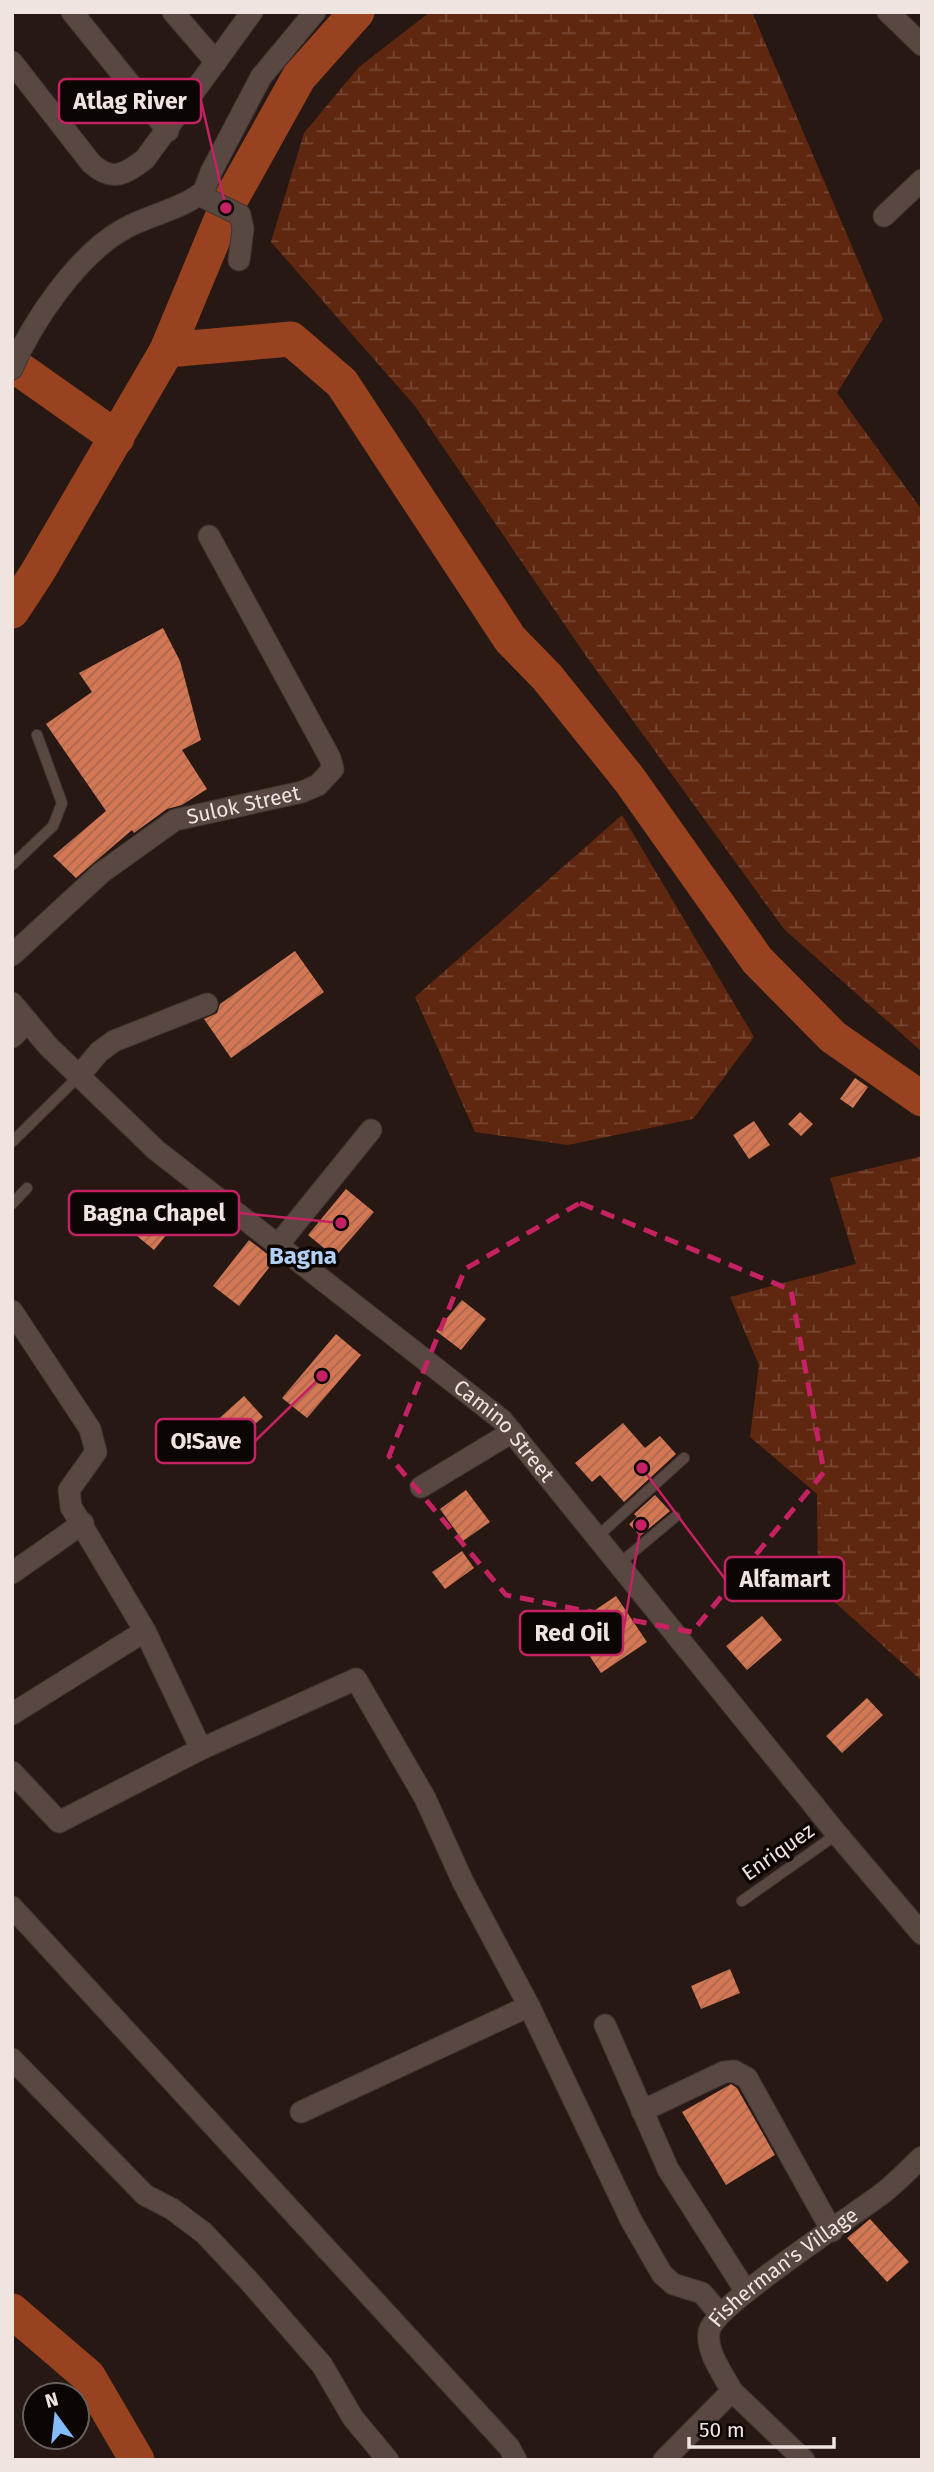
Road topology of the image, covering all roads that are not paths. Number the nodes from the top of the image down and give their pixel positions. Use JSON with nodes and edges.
{"nodes":[{"id":1,"x":72,"y":12,"type":"edge"},
{"id":2,"x":173,"y":12,"type":"edge"},
{"id":3,"x":252,"y":12,"type":"edge"},
{"id":4,"x":315,"y":12,"type":"edge"},
{"id":5,"x":888,"y":12,"type":"edge"},
{"id":6,"x":922,"y":45,"type":"edge"},
{"id":7,"x":12,"y":62,"type":"edge"},
{"id":8,"x":216,"y":62,"type":"junction"},
{"id":9,"x":168,"y":131,"type":"junction"},
{"id":10,"x":922,"y":180,"type":"edge"},
{"id":11,"x":202,"y":198,"type":"junction"},
{"id":12,"x":884,"y":216,"type":"dead end"},
{"id":13,"x":239,"y":260,"type":"dead end"},
{"id":14,"x":16,"y":355,"type":"edge"},
{"id":15,"x":209,"y":536,"type":"dead end"},
{"id":16,"x":37,"y":734,"type":"dead end"},
{"id":17,"x":12,"y":865,"type":"edge"},
{"id":18,"x":12,"y":955,"type":"edge"},
{"id":19,"x":12,"y":1003,"type":"edge"},
{"id":20,"x":207,"y":1004,"type":"dead end"},
{"id":21,"x":28,"y":1022,"type":"junction"},
{"id":22,"x":12,"y":1037,"type":"edge"},
{"id":23,"x":79,"y":1076,"type":"junction"},
{"id":24,"x":371,"y":1130,"type":"dead end"},
{"id":25,"x":12,"y":1142,"type":"edge"},
{"id":26,"x":27,"y":1188,"type":"dead end"},
{"id":27,"x":12,"y":1205,"type":"edge"},
{"id":28,"x":277,"y":1246,"type":"junction"},
{"id":29,"x":12,"y":1311,"type":"edge"},
{"id":30,"x":512,"y":1432,"type":"junction"},
{"id":31,"x":684,"y":1458,"type":"dead end"},
{"id":32,"x":421,"y":1487,"type":"dead end"},
{"id":33,"x":675,"y":1517,"type":"dead end"},
{"id":34,"x":83,"y":1523,"type":"junction"},
{"id":35,"x":598,"y":1536,"type":"junction"},
{"id":36,"x":620,"y":1563,"type":"junction"},
{"id":37,"x":12,"y":1573,"type":"edge"},
{"id":38,"x":145,"y":1630,"type":"junction"},
{"id":39,"x":12,"y":1714,"type":"edge"},
{"id":40,"x":201,"y":1749,"type":"junction"},
{"id":41,"x":12,"y":1772,"type":"edge"},
{"id":42,"x":837,"y":1834,"type":"junction"},
{"id":43,"x":741,"y":1901,"type":"dead end"},
{"id":44,"x":12,"y":1907,"type":"edge"},
{"id":45,"x":922,"y":1934,"type":"edge"},
{"id":46,"x":528,"y":2006,"type":"junction"},
{"id":47,"x":604,"y":2025,"type":"dead end"},
{"id":48,"x":12,"y":2059,"type":"edge"},
{"id":49,"x":642,"y":2110,"type":"junction"},
{"id":50,"x":301,"y":2112,"type":"dead end"},
{"id":51,"x":922,"y":2157,"type":"edge"},
{"id":52,"x":832,"y":2231,"type":"junction"},
{"id":53,"x":745,"y":2290,"type":"junction"},
{"id":54,"x":719,"y":2313,"type":"junction"},
{"id":55,"x":732,"y":2391,"type":"junction"},
{"id":56,"x":388,"y":2460,"type":"edge"},
{"id":57,"x":516,"y":2460,"type":"edge"},
{"id":58,"x":664,"y":2460,"type":"edge"},
{"id":59,"x":804,"y":2460,"type":"edge"}],
"edges":[{"from":1,"to":9,"type":"street"},
{"from":2,"to":8,"type":"street"},
{"from":3,"to":8,"type":"street"},
{"from":4,"to":11,"type":"street"},
{"from":5,"to":6,"type":"street"},
{"from":7,"to":9,"type":"street"},
{"from":8,"to":9,"type":"street"},
{"from":10,"to":12,"type":"street"},
{"from":11,"to":13,"type":"street"},
{"from":11,"to":14,"type":"street"},
{"from":15,"to":18,"type":"street","name":"Sulok Street"},
{"from":16,"to":17,"type":"lane"},
{"from":19,"to":21,"type":"street","name":"Camino Street"},
{"from":20,"to":23,"type":"street"},
{"from":21,"to":22,"type":"street"},
{"from":21,"to":23,"type":"street","name":"Camino Street"},
{"from":23,"to":25,"type":"lane"},
{"from":23,"to":28,"type":"street","name":"Camino Street"},
{"from":24,"to":28,"type":"street"},
{"from":26,"to":27,"type":"lane"},
{"from":28,"to":30,"type":"street","name":"Camino Street"},
{"from":29,"to":34,"type":"street"},
{"from":30,"to":32,"type":"street"},
{"from":30,"to":35,"type":"street","name":"Camino Street"},
{"from":31,"to":35,"type":"lane"},
{"from":33,"to":36,"type":"lane"},
{"from":34,"to":37,"type":"street"},
{"from":34,"to":38,"type":"street"},
{"from":35,"to":36,"type":"street","name":"Camino Street"},
{"from":36,"to":42,"type":"street","name":"Camino Street"},
{"from":38,"to":39,"type":"street"},
{"from":38,"to":40,"type":"street"},
{"from":40,"to":41,"type":"street"},
{"from":40,"to":46,"type":"street"},
{"from":42,"to":43,"type":"lane","name":"Enriquez"},
{"from":42,"to":45,"type":"street","name":"Camino Street"},
{"from":44,"to":57,"type":"street"},
{"from":46,"to":50,"type":"street"},
{"from":46,"to":54,"type":"street"},
{"from":47,"to":49,"type":"street"},
{"from":48,"to":56,"type":"street"},
{"from":49,"to":52,"type":"street"},
{"from":49,"to":53,"type":"street"},
{"from":51,"to":52,"type":"street","name":"Fisherman's Village"},
{"from":52,"to":53,"type":"street","name":"Fisherman's Village"},
{"from":53,"to":54,"type":"street","name":"Fisherman's Village"},
{"from":54,"to":55,"type":"street","name":"Fisherman's Village"},
{"from":55,"to":58,"type":"street"},
{"from":55,"to":59,"type":"street","name":"Fisherman's Village"}]}
